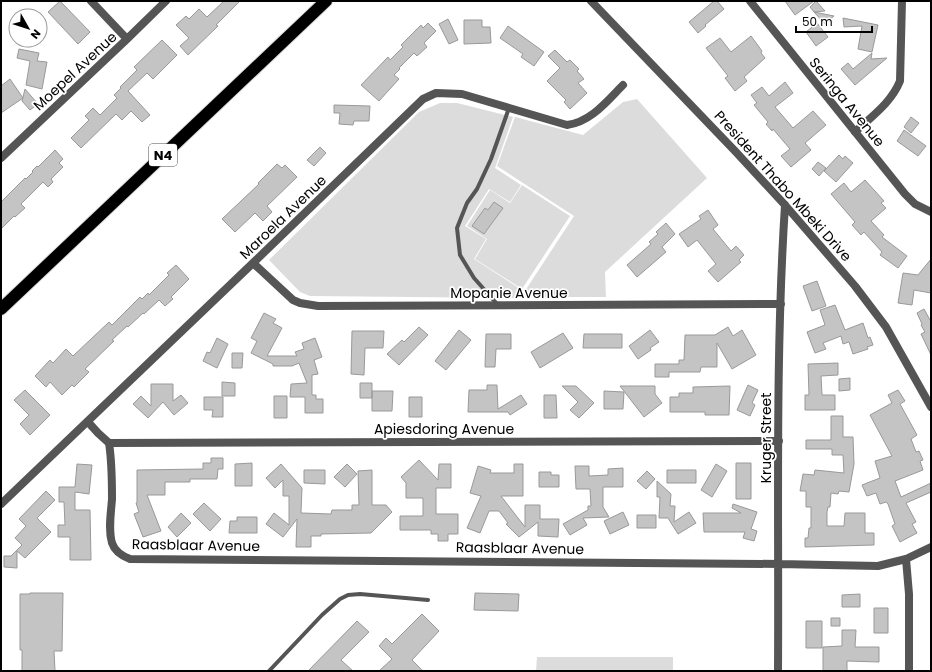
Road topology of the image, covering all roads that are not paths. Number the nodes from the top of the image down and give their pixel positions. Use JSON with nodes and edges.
{"nodes":[{"id":1,"x":91,"y":1,"type":"edge"},
{"id":2,"x":166,"y":1,"type":"edge"},
{"id":3,"x":326,"y":1,"type":"edge"},
{"id":4,"x":591,"y":1,"type":"edge"},
{"id":5,"x":750,"y":1,"type":"edge"},
{"id":6,"x":902,"y":1,"type":"edge"},
{"id":7,"x":127,"y":39,"type":"junction"},
{"id":8,"x":623,"y":85,"type":"dead end"},
{"id":9,"x":509,"y":108,"type":"junction"},
{"id":10,"x":855,"y":132,"type":"junction"},
{"id":11,"x":1,"y":158,"type":"edge"},
{"id":12,"x":785,"y":205,"type":"junction"},
{"id":13,"x":931,"y":212,"type":"edge"},
{"id":14,"x":254,"y":263,"type":"junction"},
{"id":15,"x":781,"y":304,"type":"junction"},
{"id":16,"x":499,"y":306,"type":"junction"},
{"id":17,"x":1,"y":309,"type":"edge"},
{"id":18,"x":931,"y":407,"type":"edge"},
{"id":19,"x":88,"y":422,"type":"junction"},
{"id":20,"x":779,"y":441,"type":"junction"},
{"id":21,"x":109,"y":443,"type":"junction"},
{"id":22,"x":1,"y":504,"type":"edge"},
{"id":23,"x":931,"y":547,"type":"edge"},
{"id":24,"x":906,"y":559,"type":"junction"},
{"id":25,"x":779,"y":564,"type":"junction"},
{"id":26,"x":428,"y":600,"type":"dead end"},
{"id":27,"x":269,"y":671,"type":"edge"},
{"id":28,"x":778,"y":671,"type":"edge"},
{"id":29,"x":909,"y":671,"type":"edge"}],
"edges":[{"from":1,"to":7,"type":"street"},
{"from":2,"to":7,"type":"street","name":"Moepel Avenue"},
{"from":3,"to":17,"type":"highway","number":"N4"},
{"from":4,"to":12,"type":"street","name":"President Thabo Mbeki Drive"},
{"from":5,"to":10,"type":"street","name":"Seringa Avenue"},
{"from":6,"to":10,"type":"street"},
{"from":7,"to":11,"type":"street","name":"Moepel Avenue"},
{"from":8,"to":9,"type":"street","name":"Maroela Avenue"},
{"from":9,"to":14,"type":"street","name":"Maroela Avenue"},
{"from":9,"to":16,"type":"lane"},
{"from":10,"to":13,"type":"street","name":"Seringa Avenue"},
{"from":12,"to":15,"type":"street","name":"Kruger Street"},
{"from":12,"to":18,"type":"street","name":"President Thabo Mbeki Drive"},
{"from":14,"to":16,"type":"street","name":"Mopanie Avenue"},
{"from":14,"to":19,"type":"street","name":"Maroela Avenue"},
{"from":15,"to":16,"type":"street","name":"Mopanie Avenue"},
{"from":15,"to":20,"type":"street","name":"Kruger Street"},
{"from":19,"to":21,"type":"street"},
{"from":19,"to":22,"type":"street","name":"Maroela Avenue"},
{"from":20,"to":21,"type":"street","name":"Apiesdoring Avenue"},
{"from":20,"to":25,"type":"street","name":"Kruger Street"},
{"from":21,"to":25,"type":"street","name":"Raasblaar Avenue"},
{"from":23,"to":24,"type":"street","name":"Raasblaar Avenue"},
{"from":24,"to":25,"type":"street","name":"Raasblaar Avenue"},
{"from":24,"to":29,"type":"street"},
{"from":25,"to":28,"type":"street","name":"Kruger Street"},
{"from":26,"to":27,"type":"lane"}]}
